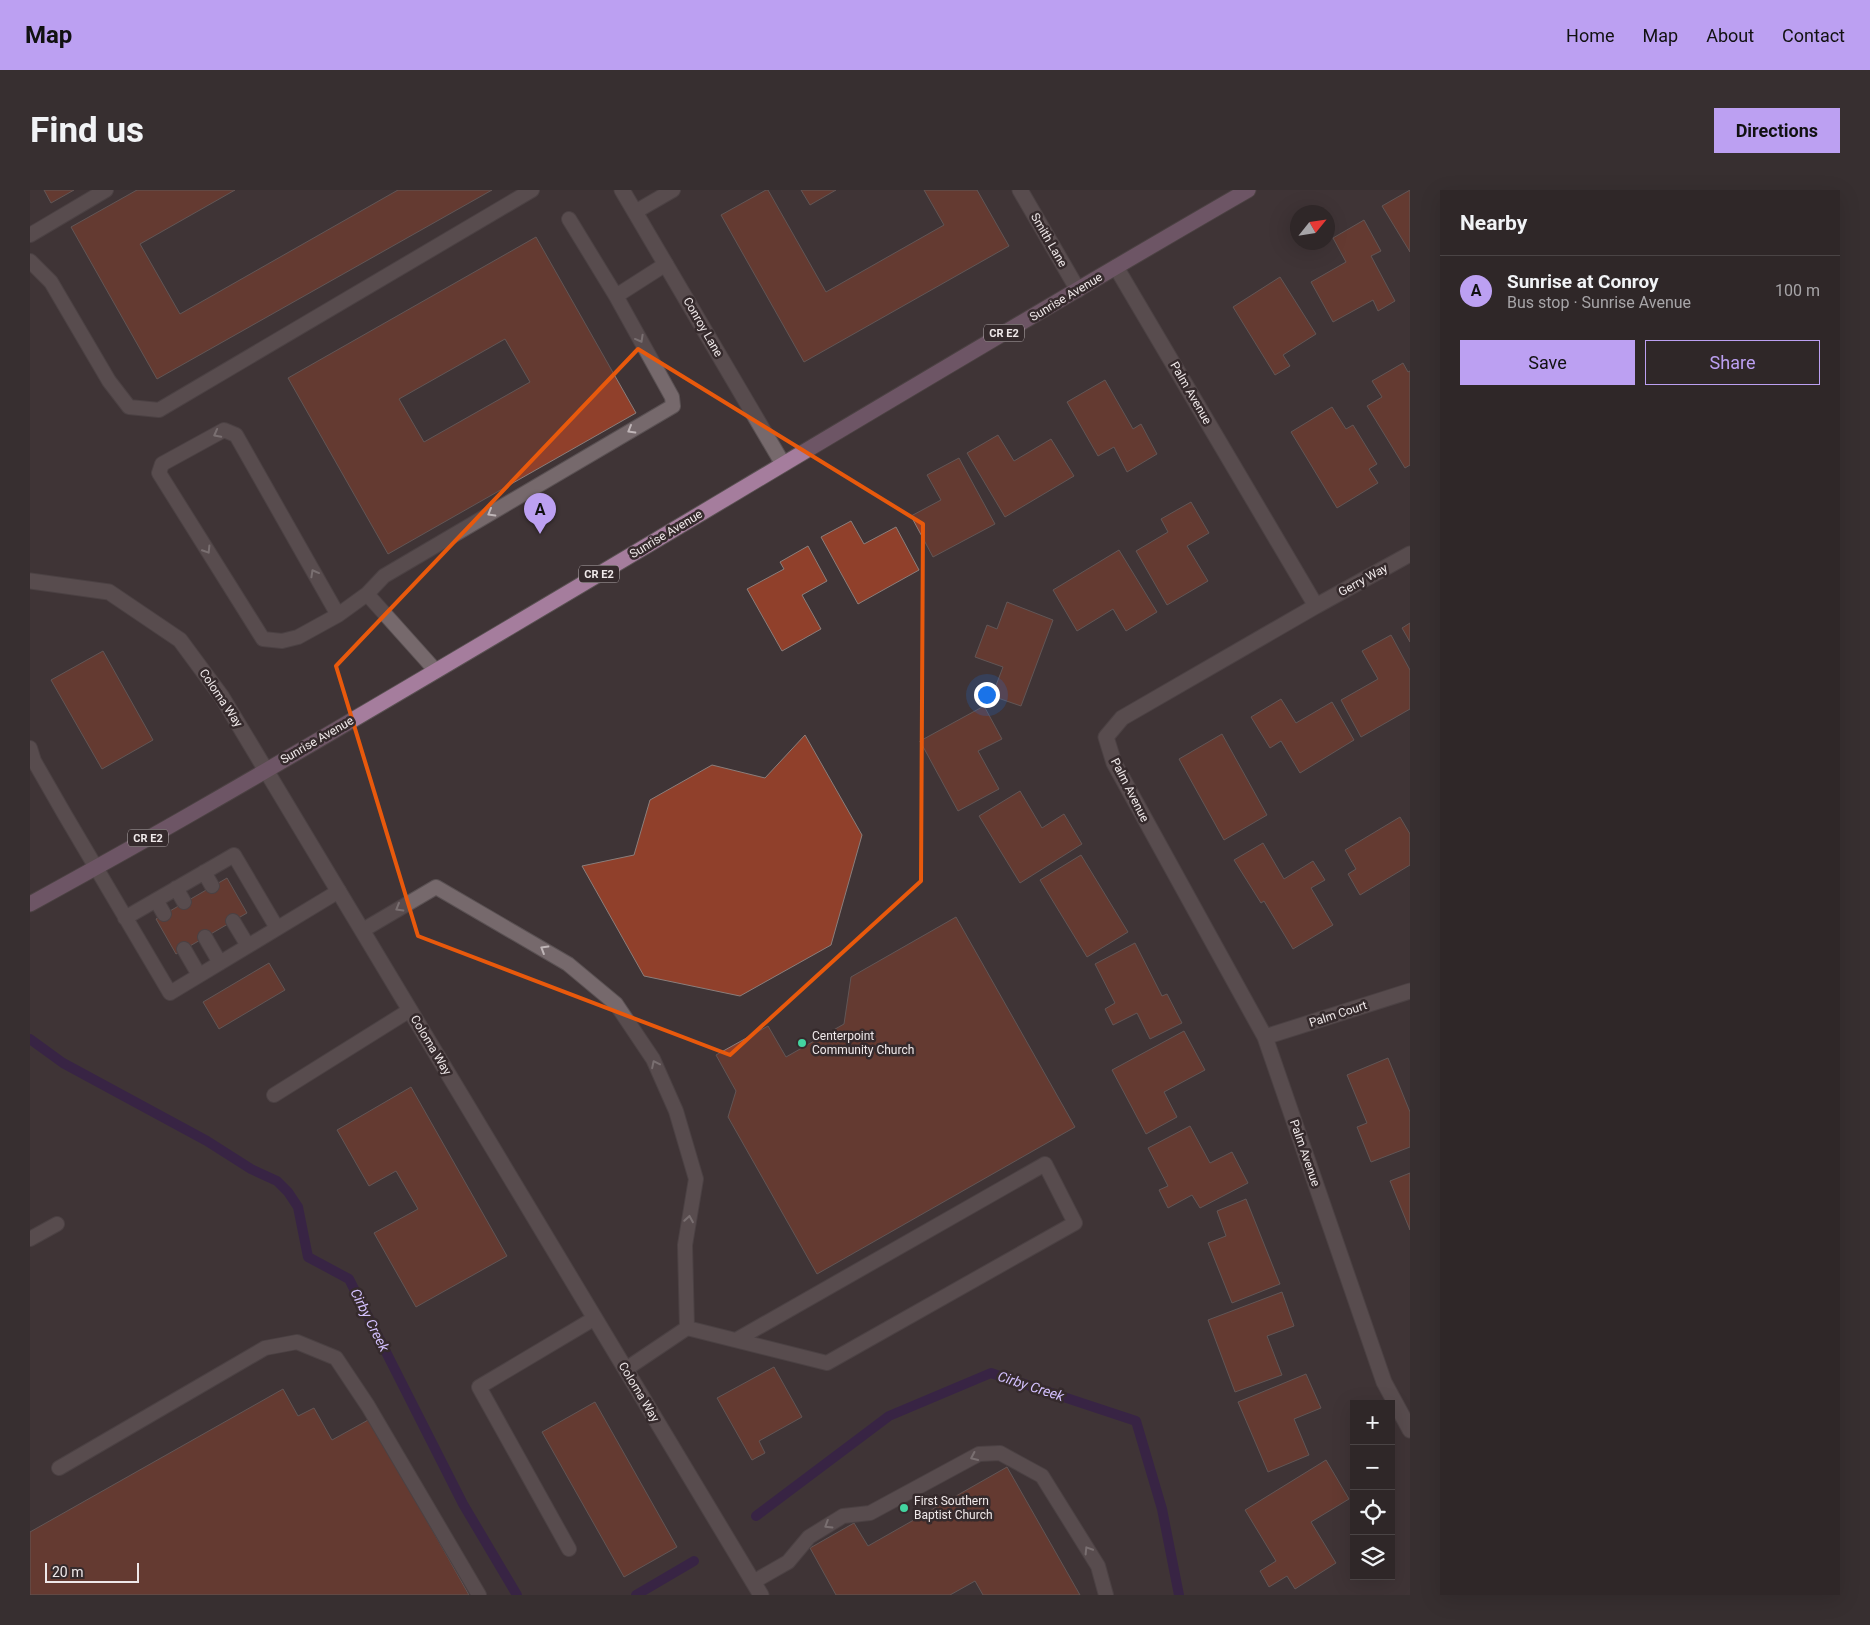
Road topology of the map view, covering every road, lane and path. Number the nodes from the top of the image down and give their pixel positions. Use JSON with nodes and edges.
{"nodes":[{"id":1,"x":106,"y":190,"type":"edge"},
{"id":2,"x":532,"y":190,"type":"edge"},
{"id":3,"x":622,"y":190,"type":"edge"},
{"id":4,"x":673,"y":190,"type":"edge"},
{"id":5,"x":1248,"y":190,"type":"edge"},
{"id":6,"x":1024,"y":192,"type":"edge"},
{"id":7,"x":1229,"y":195,"type":"edge"},
{"id":8,"x":635,"y":212,"type":"junction"},
{"id":9,"x":569,"y":219,"type":"dead end"},
{"id":10,"x":30,"y":235,"type":"edge"},
{"id":11,"x":30,"y":262,"type":"edge"},
{"id":12,"x":666,"y":264,"type":"junction"},
{"id":13,"x":1116,"y":267,"type":"junction"},
{"id":14,"x":1078,"y":290,"type":"junction"},
{"id":15,"x":616,"y":296,"type":"junction"},
{"id":16,"x":783,"y":464,"type":"junction"},
{"id":17,"x":1410,"y":554,"type":"edge"},
{"id":18,"x":30,"y":581,"type":"edge"},
{"id":19,"x":367,"y":594,"type":"junction"},
{"id":20,"x":1316,"y":606,"type":"junction"},
{"id":21,"x":338,"y":615,"type":"junction"},
{"id":22,"x":436,"y":671,"type":"junction"},
{"id":23,"x":30,"y":748,"type":"edge"},
{"id":24,"x":266,"y":770,"type":"junction"},
{"id":25,"x":95,"y":868,"type":"junction"},
{"id":26,"x":204,"y":872,"type":"junction"},
{"id":27,"x":212,"y":886,"type":"dead end"},
{"id":28,"x":176,"y":888,"type":"junction"},
{"id":29,"x":339,"y":891,"type":"junction"},
{"id":30,"x":156,"y":900,"type":"junction"},
{"id":31,"x":184,"y":902,"type":"dead end"},
{"id":32,"x":30,"y":904,"type":"edge"},
{"id":33,"x":164,"y":914,"type":"dead end"},
{"id":34,"x":125,"y":918,"type":"junction"},
{"id":35,"x":233,"y":921,"type":"dead end"},
{"id":36,"x":278,"y":928,"type":"junction"},
{"id":37,"x":362,"y":930,"type":"junction"},
{"id":38,"x":205,"y":937,"type":"dead end"},
{"id":39,"x":248,"y":946,"type":"junction"},
{"id":40,"x":184,"y":949,"type":"dead end"},
{"id":41,"x":220,"y":963,"type":"junction"},
{"id":42,"x":199,"y":975,"type":"junction"},
{"id":43,"x":1410,"y":991,"type":"edge"},
{"id":44,"x":410,"y":1010,"type":"junction"},
{"id":45,"x":1265,"y":1038,"type":"junction"},
{"id":46,"x":274,"y":1095,"type":"dead end"},
{"id":47,"x":57,"y":1224,"type":"dead end"},
{"id":48,"x":30,"y":1239,"type":"edge"},
{"id":49,"x":595,"y":1318,"type":"junction"},
{"id":50,"x":687,"y":1328,"type":"junction"},
{"id":51,"x":736,"y":1340,"type":"junction"},
{"id":52,"x":626,"y":1369,"type":"junction"},
{"id":53,"x":1410,"y":1430,"type":"edge"},
{"id":54,"x":59,"y":1468,"type":"dead end"},
{"id":55,"x":568,"y":1549,"type":"dead end"},
{"id":56,"x":757,"y":1589,"type":"edge"},
{"id":57,"x":480,"y":1595,"type":"edge"},
{"id":58,"x":1106,"y":1595,"type":"edge"}],
"edges":[{"from":1,"to":10,"type":"lane"},
{"from":2,"to":11,"type":"lane"},
{"from":3,"to":8,"type":"street","name":"Conroy Lane"},
{"from":4,"to":8,"type":"lane"},
{"from":5,"to":7,"type":"main road","name":"Sunrise Avenue","number":"CR E2"},
{"from":6,"to":14,"type":"street","name":"Smith Lane"},
{"from":7,"to":13,"type":"main road","name":"Sunrise Avenue","number":"CR E2"},
{"from":8,"to":12,"type":"street","name":"Conroy Lane"},
{"from":9,"to":15,"type":"lane"},
{"from":12,"to":15,"type":"lane"},
{"from":12,"to":16,"type":"street","name":"Conroy Lane"},
{"from":13,"to":14,"type":"main road","name":"Sunrise Avenue","number":"CR E2"},
{"from":13,"to":20,"type":"street","name":"Palm Avenue"},
{"from":14,"to":16,"type":"main road","name":"Sunrise Avenue","number":"CR E2"},
{"from":15,"to":19,"type":"lane","one_way":true},
{"from":16,"to":22,"type":"main road","name":"Sunrise Avenue","number":"CR E2"},
{"from":17,"to":20,"type":"street","name":"Gerry Way"},
{"from":18,"to":24,"type":"street","name":"Coloma Way"},
{"from":19,"to":21,"type":"lane"},
{"from":19,"to":22,"type":"lane"},
{"from":20,"to":45,"type":"street","name":"Palm Avenue"},
{"from":21,"to":21,"type":"lane","one_way":true},
{"from":22,"to":24,"type":"main road","name":"Sunrise Avenue","number":"CR E2"},
{"from":23,"to":25,"type":"lane"},
{"from":24,"to":25,"type":"main road","name":"Sunrise Avenue","number":"CR E2"},
{"from":24,"to":29,"type":"street","name":"Coloma Way"},
{"from":25,"to":32,"type":"main road","name":"Sunrise Avenue","number":"CR E2"},
{"from":25,"to":34,"type":"lane"},
{"from":26,"to":27,"type":"lane"},
{"from":26,"to":28,"type":"lane"},
{"from":26,"to":36,"type":"lane"},
{"from":28,"to":30,"type":"lane"},
{"from":28,"to":31,"type":"lane"},
{"from":29,"to":36,"type":"lane"},
{"from":29,"to":37,"type":"street","name":"Coloma Way"},
{"from":30,"to":33,"type":"lane"},
{"from":30,"to":34,"type":"lane"},
{"from":34,"to":42,"type":"lane"},
{"from":35,"to":39,"type":"lane"},
{"from":36,"to":39,"type":"lane"},
{"from":37,"to":44,"type":"street","name":"Coloma Way"},
{"from":50,"to":37,"type":"lane","one_way":true},
{"from":38,"to":41,"type":"lane"},
{"from":39,"to":41,"type":"lane"},
{"from":40,"to":42,"type":"lane"},
{"from":41,"to":42,"type":"lane"},
{"from":43,"to":45,"type":"street","name":"Palm Court"},
{"from":44,"to":46,"type":"lane"},
{"from":44,"to":49,"type":"street","name":"Coloma Way"},
{"from":45,"to":53,"type":"street","name":"Palm Avenue"},
{"from":47,"to":48,"type":"lane"},
{"from":49,"to":52,"type":"street","name":"Coloma Way"},
{"from":49,"to":55,"type":"lane"},
{"from":50,"to":51,"type":"lane"},
{"from":50,"to":52,"type":"lane"},
{"from":51,"to":51,"type":"lane"},
{"from":52,"to":56,"type":"street","name":"Coloma Way"},
{"from":54,"to":57,"type":"lane"},
{"from":58,"to":56,"type":"lane","one_way":true}]}
